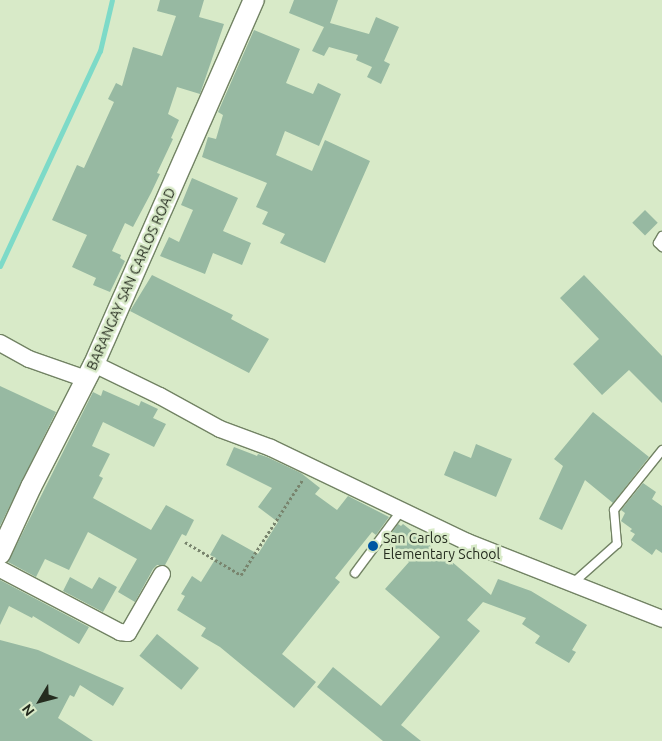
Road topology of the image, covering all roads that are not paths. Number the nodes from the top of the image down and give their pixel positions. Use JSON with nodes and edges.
{"nodes":[{"id":1,"x":254,"y":0,"type":"edge"},
{"id":2,"x":662,"y":236,"type":"edge"},
{"id":3,"x":662,"y":247,"type":"edge"},
{"id":4,"x":0,"y":343,"type":"edge"},
{"id":5,"x":90,"y":372,"type":"junction"},
{"id":6,"x":662,"y":450,"type":"edge"},
{"id":7,"x":401,"y":511,"type":"junction"},
{"id":8,"x":0,"y":554,"type":"edge"},
{"id":9,"x":0,"y":569,"type":"edge"},
{"id":10,"x":354,"y":573,"type":"dead end"},
{"id":11,"x":162,"y":574,"type":"dead end"},
{"id":12,"x":572,"y":583,"type":"junction"},
{"id":13,"x":662,"y":619,"type":"edge"}],
"edges":[{"from":1,"to":5,"type":"street","name":"BARANGAY SAN CARLOS ROAD"},
{"from":2,"to":3,"type":"lane"},
{"from":4,"to":5,"type":"street"},
{"from":5,"to":7,"type":"street"},
{"from":5,"to":8,"type":"street","name":"BARANGAY SAN CARLOS ROAD"},
{"from":6,"to":12,"type":"lane"},
{"from":7,"to":10,"type":"lane"},
{"from":7,"to":12,"type":"street"},
{"from":9,"to":11,"type":"street"},
{"from":12,"to":13,"type":"street"}]}
